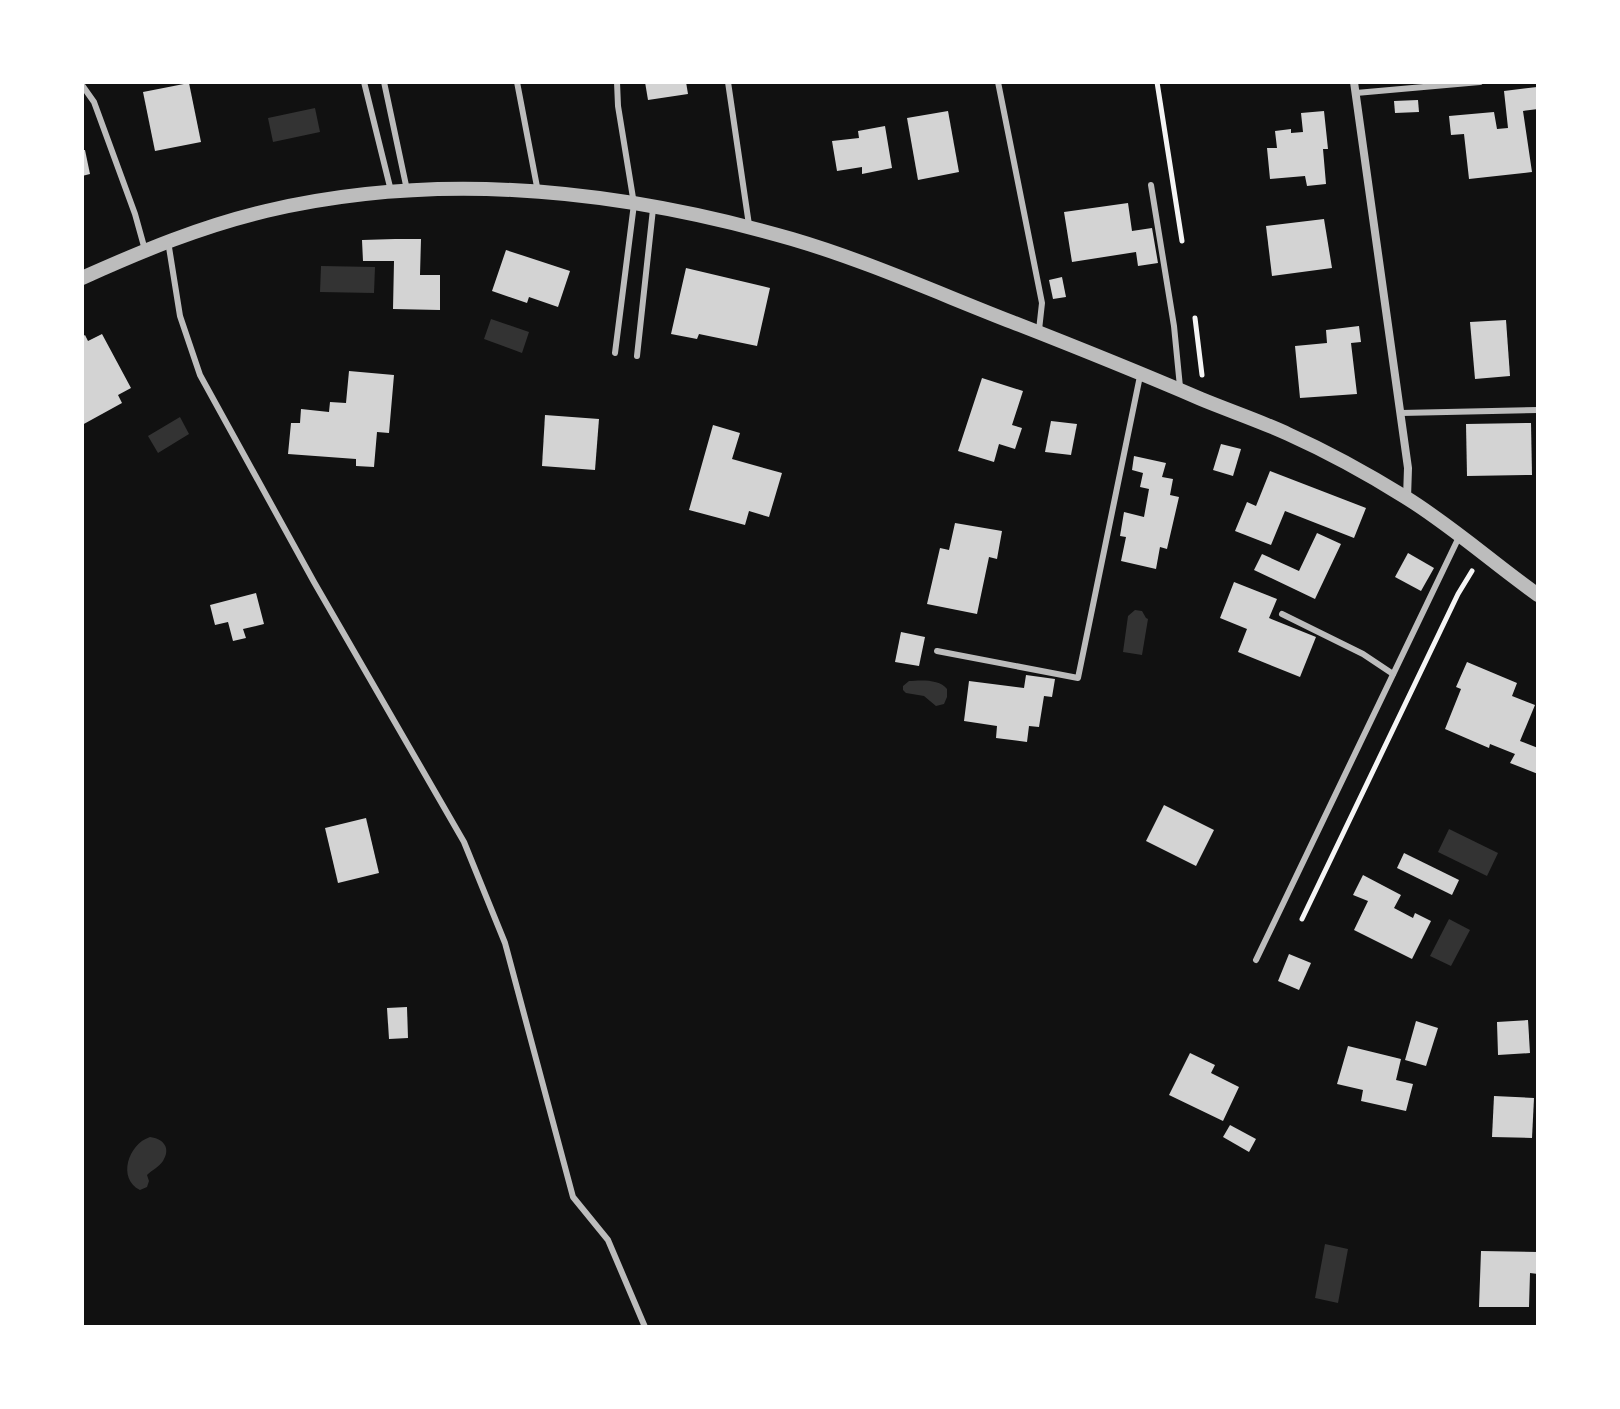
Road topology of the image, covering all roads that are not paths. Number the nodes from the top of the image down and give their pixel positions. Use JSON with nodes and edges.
{"nodes":[{"id":1,"x":364,"y":82,"type":"edge"},
{"id":2,"x":384,"y":82,"type":"edge"},
{"id":3,"x":517,"y":82,"type":"edge"},
{"id":4,"x":617,"y":82,"type":"edge"},
{"id":5,"x":728,"y":82,"type":"edge"},
{"id":6,"x":998,"y":82,"type":"edge"},
{"id":7,"x":1354,"y":82,"type":"edge"},
{"id":8,"x":1480,"y":82,"type":"edge"},
{"id":9,"x":82,"y":85,"type":"edge"},
{"id":10,"x":1356,"y":93,"type":"junction"},
{"id":11,"x":1151,"y":185,"type":"dead end"},
{"id":12,"x":407,"y":190,"type":"junction"},
{"id":13,"x":391,"y":191,"type":"junction"},
{"id":14,"x":538,"y":192,"type":"junction"},
{"id":15,"x":634,"y":204,"type":"junction"},
{"id":16,"x":653,"y":206,"type":"junction"},
{"id":17,"x":750,"y":228,"type":"junction"},
{"id":18,"x":168,"y":241,"type":"junction"},
{"id":19,"x":145,"y":250,"type":"junction"},
{"id":20,"x":82,"y":278,"type":"edge"},
{"id":21,"x":1039,"y":332,"type":"junction"},
{"id":22,"x":615,"y":353,"type":"dead end"},
{"id":23,"x":637,"y":356,"type":"dead end"},
{"id":24,"x":1141,"y":373,"type":"junction"},
{"id":25,"x":1181,"y":390,"type":"junction"},
{"id":26,"x":1538,"y":410,"type":"edge"},
{"id":27,"x":1401,"y":413,"type":"junction"},
{"id":28,"x":1407,"y":498,"type":"junction"},
{"id":29,"x":1459,"y":537,"type":"junction"},
{"id":30,"x":1538,"y":595,"type":"edge"},
{"id":31,"x":1282,"y":614,"type":"dead end"},
{"id":32,"x":937,"y":651,"type":"dead end"},
{"id":33,"x":1393,"y":674,"type":"junction"},
{"id":34,"x":1256,"y":960,"type":"dead end"},
{"id":35,"x":645,"y":1327,"type":"edge"}],
"edges":[{"from":1,"to":13,"type":"lane"},
{"from":2,"to":12,"type":"lane"},
{"from":3,"to":14,"type":"lane"},
{"from":4,"to":15,"type":"lane"},
{"from":5,"to":17,"type":"lane"},
{"from":6,"to":21,"type":"lane"},
{"from":7,"to":10,"type":"street"},
{"from":8,"to":10,"type":"lane"},
{"from":9,"to":19,"type":"lane"},
{"from":10,"to":27,"type":"street"},
{"from":11,"to":25,"type":"lane"},
{"from":12,"to":13,"type":"street"},
{"from":12,"to":14,"type":"street"},
{"from":13,"to":18,"type":"street"},
{"from":14,"to":15,"type":"street"},
{"from":15,"to":16,"type":"street"},
{"from":15,"to":22,"type":"lane"},
{"from":16,"to":17,"type":"street"},
{"from":16,"to":23,"type":"lane"},
{"from":17,"to":21,"type":"street"},
{"from":18,"to":19,"type":"street"},
{"from":18,"to":35,"type":"lane"},
{"from":19,"to":20,"type":"street"},
{"from":21,"to":24,"type":"street"},
{"from":24,"to":25,"type":"street"},
{"from":24,"to":32,"type":"lane"},
{"from":25,"to":28,"type":"street"},
{"from":26,"to":27,"type":"lane"},
{"from":27,"to":28,"type":"street"},
{"from":28,"to":29,"type":"street"},
{"from":29,"to":30,"type":"street"},
{"from":29,"to":33,"type":"lane"},
{"from":31,"to":33,"type":"lane"},
{"from":33,"to":34,"type":"lane"}]}
